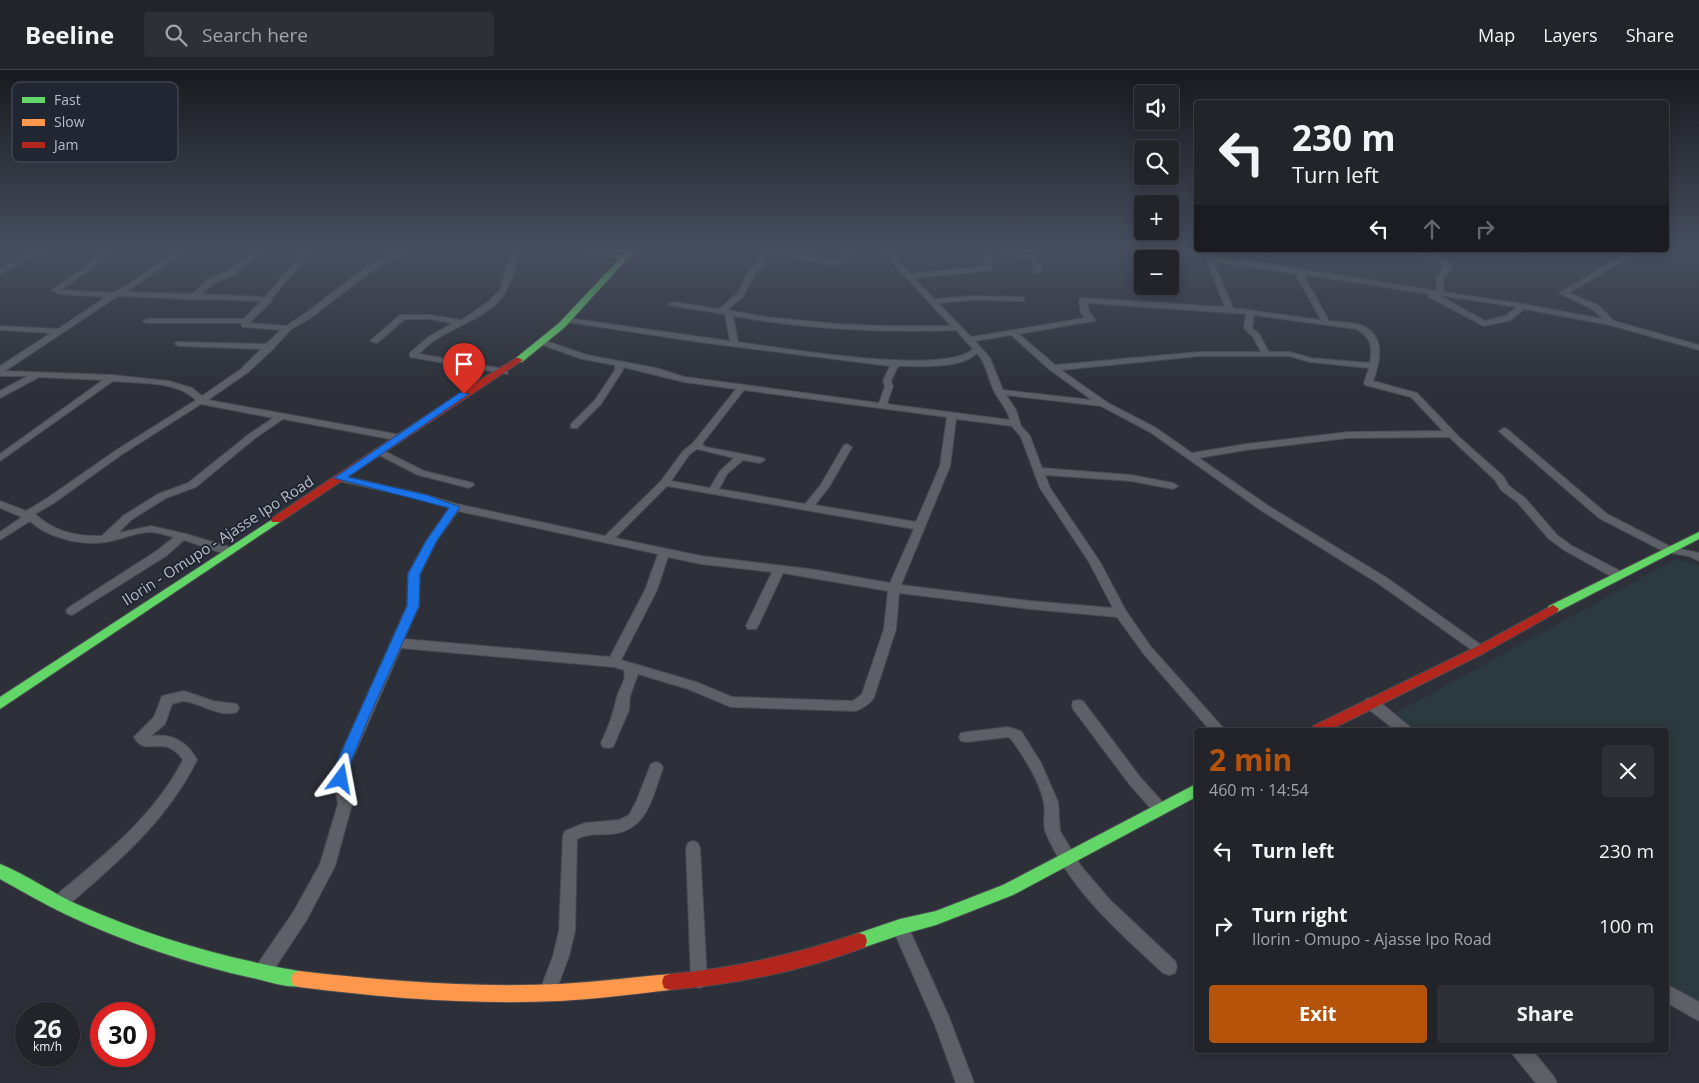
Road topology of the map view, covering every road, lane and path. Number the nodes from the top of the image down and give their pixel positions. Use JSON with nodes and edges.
{"nodes":[{"id":1,"x":113,"y":296,"type":"edge"},
{"id":2,"x":148,"y":296,"type":"edge"},
{"id":3,"x":271,"y":296,"type":"edge"},
{"id":4,"x":333,"y":296,"type":"edge"},
{"id":5,"x":499,"y":296,"type":"edge"},
{"id":6,"x":589,"y":296,"type":"edge"},
{"id":7,"x":739,"y":296,"type":"edge"},
{"id":8,"x":928,"y":296,"type":"edge"},
{"id":9,"x":1224,"y":296,"type":"edge"},
{"id":10,"x":1312,"y":296,"type":"edge"},
{"id":11,"x":1438,"y":296,"type":"edge"},
{"id":12,"x":1451,"y":296,"type":"edge"},
{"id":13,"x":1570,"y":296,"type":"edge"},
{"id":14,"x":192,"y":298,"type":"joint"},
{"id":15,"x":269,"y":299,"type":"junction"},
{"id":16,"x":1021,"y":299,"type":"dead end"},
{"id":17,"x":932,"y":301,"type":"junction"},
{"id":18,"x":673,"y":304,"type":"dead end"},
{"id":19,"x":1522,"y":306,"type":"junction"},
{"id":20,"x":1230,"y":310,"type":"junction"},
{"id":21,"x":725,"y":311,"type":"junction"},
{"id":22,"x":1250,"y":313,"type":"junction"},
{"id":23,"x":567,"y":320,"type":"junction"},
{"id":24,"x":146,"y":321,"type":"dead end"},
{"id":25,"x":246,"y":321,"type":"junction"},
{"id":26,"x":461,"y":322,"type":"junction"},
{"id":27,"x":1326,"y":322,"type":"junction"},
{"id":28,"x":1611,"y":323,"type":"junction"},
{"id":29,"x":0,"y":328,"type":"edge"},
{"id":30,"x":287,"y":328,"type":"junction"},
{"id":31,"x":956,"y":328,"type":"junction"},
{"id":32,"x":58,"y":331,"type":"junction"},
{"id":33,"x":1012,"y":332,"type":"junction"},
{"id":34,"x":968,"y":340,"type":"junction"},
{"id":35,"x":374,"y":341,"type":"dead end"},
{"id":36,"x":543,"y":342,"type":"junction"},
{"id":37,"x":179,"y":344,"type":"dead end"},
{"id":38,"x":734,"y":344,"type":"junction"},
{"id":39,"x":270,"y":347,"type":"junction"},
{"id":40,"x":1699,"y":348,"type":"edge"},
{"id":41,"x":976,"y":349,"type":"junction"},
{"id":42,"x":1267,"y":355,"type":"junction"},
{"id":43,"x":895,"y":364,"type":"junction"},
{"id":44,"x":619,"y":365,"type":"junction"},
{"id":45,"x":1374,"y":366,"type":"junction"},
{"id":46,"x":1052,"y":368,"type":"junction"},
{"id":47,"x":0,"y":371,"type":"edge"},
{"id":48,"x":504,"y":372,"type":"junction"},
{"id":49,"x":39,"y":374,"type":"junction"},
{"id":50,"x":112,"y":378,"type":"junction"},
{"id":51,"x":741,"y":388,"type":"junction"},
{"id":52,"x":999,"y":392,"type":"junction"},
{"id":53,"x":0,"y":395,"type":"edge"},
{"id":54,"x":200,"y":400,"type":"junction"},
{"id":55,"x":1105,"y":405,"type":"junction"},
{"id":56,"x":882,"y":406,"type":"junction"},
{"id":57,"x":282,"y":416,"type":"junction"},
{"id":58,"x":952,"y":416,"type":"junction"},
{"id":59,"x":1017,"y":424,"type":"junction"},
{"id":60,"x":574,"y":426,"type":"dead end"},
{"id":61,"x":1504,"y":431,"type":"dead end"},
{"id":62,"x":1451,"y":434,"type":"junction"},
{"id":63,"x":401,"y":438,"type":"junction"},
{"id":64,"x":696,"y":445,"type":"junction"},
{"id":65,"x":847,"y":447,"type":"dead end"},
{"id":66,"x":380,"y":452,"type":"junction"},
{"id":67,"x":1191,"y":456,"type":"junction"},
{"id":68,"x":741,"y":457,"type":"junction"},
{"id":69,"x":0,"y":458,"type":"edge"},
{"id":70,"x":760,"y":460,"type":"dead end"},
{"id":71,"x":1037,"y":471,"type":"junction"},
{"id":72,"x":339,"y":478,"type":"junction"},
{"id":73,"x":665,"y":483,"type":"junction"},
{"id":74,"x":469,"y":485,"type":"dead end"},
{"id":75,"x":1173,"y":486,"type":"dead end"},
{"id":76,"x":714,"y":490,"type":"junction"},
{"id":77,"x":0,"y":504,"type":"edge"},
{"id":78,"x":455,"y":507,"type":"junction"},
{"id":79,"x":807,"y":508,"type":"junction"},
{"id":80,"x":28,"y":516,"type":"junction"},
{"id":81,"x":918,"y":526,"type":"junction"},
{"id":82,"x":1699,"y":535,"type":"edge"},
{"id":83,"x":0,"y":536,"type":"edge"},
{"id":84,"x":182,"y":536,"type":"junction"},
{"id":85,"x":609,"y":538,"type":"junction"},
{"id":86,"x":105,"y":540,"type":"junction"},
{"id":87,"x":1669,"y":550,"type":"junction"},
{"id":88,"x":229,"y":551,"type":"junction"},
{"id":89,"x":664,"y":552,"type":"junction"},
{"id":90,"x":1699,"y":557,"type":"edge"},
{"id":91,"x":780,"y":570,"type":"junction"},
{"id":92,"x":1618,"y":575,"type":"junction"},
{"id":93,"x":894,"y":588,"type":"junction"},
{"id":94,"x":72,"y":611,"type":"dead end"},
{"id":95,"x":1121,"y":613,"type":"junction"},
{"id":96,"x":752,"y":626,"type":"dead end"},
{"id":97,"x":398,"y":643,"type":"junction"},
{"id":98,"x":1480,"y":650,"type":"junction"},
{"id":99,"x":614,"y":662,"type":"junction"},
{"id":100,"x":630,"y":667,"type":"junction"},
{"id":101,"x":1371,"y":703,"type":"junction"},
{"id":102,"x":0,"y":704,"type":"edge"},
{"id":103,"x":1078,"y":705,"type":"dead end"},
{"id":104,"x":232,"y":708,"type":"dead end"},
{"id":105,"x":1216,"y":728,"type":"edge"},
{"id":106,"x":1322,"y":728,"type":"edge"},
{"id":107,"x":1402,"y":728,"type":"edge"},
{"id":108,"x":966,"y":737,"type":"dead end"},
{"id":109,"x":608,"y":743,"type":"dead end"},
{"id":110,"x":656,"y":768,"type":"dead end"},
{"id":111,"x":1194,"y":791,"type":"edge"},
{"id":112,"x":1160,"y":809,"type":"junction"},
{"id":113,"x":693,"y":848,"type":"dead end"},
{"id":114,"x":1066,"y":859,"type":"junction"},
{"id":115,"x":0,"y":871,"type":"edge"},
{"id":116,"x":60,"y":902,"type":"junction"},
{"id":117,"x":900,"y":927,"type":"junction"},
{"id":118,"x":1169,"y":967,"type":"dead end"},
{"id":119,"x":263,"y":971,"type":"junction"},
{"id":120,"x":699,"y":980,"type":"junction"},
{"id":121,"x":547,"y":992,"type":"junction"},
{"id":122,"x":1669,"y":994,"type":"edge"},
{"id":123,"x":1699,"y":1012,"type":"edge"},
{"id":124,"x":1523,"y":1053,"type":"edge"},
{"id":125,"x":966,"y":1083,"type":"edge"},
{"id":126,"x":1548,"y":1083,"type":"edge"}],
"edges":[{"from":1,"to":32,"type":"street"},
{"from":2,"to":14,"type":"street"},
{"from":3,"to":15,"type":"street"},
{"from":4,"to":30,"type":"street"},
{"from":5,"to":26,"type":"street"},
{"from":6,"to":23,"type":"main road","name":"Ilorin - Omupo - Ajasse Ipo Road"},
{"from":7,"to":21,"type":"street"},
{"from":8,"to":17,"type":"street"},
{"from":9,"to":20,"type":"street"},
{"from":10,"to":27,"type":"street"},
{"from":11,"to":19,"type":"street"},
{"from":12,"to":19,"type":"street"},
{"from":13,"to":28,"type":"street"},
{"from":14,"to":15,"type":"street"},
{"from":15,"to":25,"type":"street"},
{"from":16,"to":17,"type":"street"},
{"from":17,"to":31,"type":"street"},
{"from":18,"to":21,"type":"street"},
{"from":19,"to":28,"type":"street"},
{"from":20,"to":22,"type":"street"},
{"from":20,"to":33,"type":"street"},
{"from":21,"to":31,"type":"street"},
{"from":21,"to":38,"type":"street"},
{"from":22,"to":27,"type":"street"},
{"from":22,"to":42,"type":"street"},
{"from":23,"to":36,"type":"main road","name":"Ilorin - Omupo - Ajasse Ipo Road"},
{"from":23,"to":38,"type":"street"},
{"from":24,"to":25,"type":"street"},
{"from":25,"to":30,"type":"street"},
{"from":26,"to":35,"type":"street"},
{"from":26,"to":48,"type":"street"},
{"from":27,"to":45,"type":"street"},
{"from":28,"to":40,"type":"street"},
{"from":29,"to":32,"type":"street"},
{"from":30,"to":39,"type":"street"},
{"from":31,"to":34,"type":"street"},
{"from":32,"to":47,"type":"street"},
{"from":33,"to":34,"type":"street"},
{"from":33,"to":46,"type":"street"},
{"from":34,"to":41,"type":"street"},
{"from":36,"to":44,"type":"street"},
{"from":36,"to":48,"type":"main road","name":"Ilorin - Omupo - Ajasse Ipo Road"},
{"from":37,"to":39,"type":"street"},
{"from":38,"to":43,"type":"street"},
{"from":39,"to":54,"type":"street"},
{"from":41,"to":43,"type":"street"},
{"from":41,"to":52,"type":"street"},
{"from":42,"to":45,"type":"street"},
{"from":42,"to":46,"type":"street"},
{"from":43,"to":56,"type":"street"},
{"from":44,"to":51,"type":"street"},
{"from":44,"to":60,"type":"street"},
{"from":45,"to":62,"type":"street"},
{"from":46,"to":55,"type":"street"},
{"from":47,"to":49,"type":"street"},
{"from":48,"to":63,"type":"main road","name":"Ilorin - Omupo - Ajasse Ipo Road"},
{"from":49,"to":50,"type":"street"},
{"from":49,"to":53,"type":"street"},
{"from":50,"to":54,"type":"street"},
{"from":50,"to":69,"type":"street"},
{"from":51,"to":56,"type":"street"},
{"from":51,"to":64,"type":"street"},
{"from":52,"to":55,"type":"street"},
{"from":52,"to":59,"type":"street"},
{"from":54,"to":57,"type":"street"},
{"from":54,"to":80,"type":"street"},
{"from":55,"to":67,"type":"street"},
{"from":56,"to":58,"type":"street"},
{"from":57,"to":63,"type":"street"},
{"from":57,"to":86,"type":"street"},
{"from":58,"to":59,"type":"street"},
{"from":58,"to":81,"type":"street"},
{"from":59,"to":71,"type":"street"},
{"from":61,"to":87,"type":"street"},
{"from":62,"to":67,"type":"street"},
{"from":62,"to":92,"type":"street"},
{"from":63,"to":66,"type":"main road","name":"Ilorin - Omupo - Ajasse Ipo Road"},
{"from":64,"to":68,"type":"street"},
{"from":64,"to":73,"type":"street"},
{"from":65,"to":79,"type":"street"},
{"from":66,"to":72,"type":"main road","name":"Ilorin - Omupo - Ajasse Ipo Road"},
{"from":66,"to":74,"type":"street"},
{"from":67,"to":98,"type":"street"},
{"from":68,"to":70,"type":"street"},
{"from":68,"to":76,"type":"street"},
{"from":71,"to":75,"type":"street"},
{"from":71,"to":95,"type":"street"},
{"from":72,"to":78,"type":"street"},
{"from":72,"to":88,"type":"main road","name":"Ilorin - Omupo - Ajasse Ipo Road"},
{"from":73,"to":76,"type":"street"},
{"from":73,"to":85,"type":"street"},
{"from":76,"to":79,"type":"street"},
{"from":77,"to":80,"type":"street"},
{"from":78,"to":85,"type":"street"},
{"from":78,"to":97,"type":"street"},
{"from":79,"to":81,"type":"street"},
{"from":80,"to":83,"type":"street"},
{"from":80,"to":86,"type":"street"},
{"from":81,"to":93,"type":"street"},
{"from":82,"to":87,"type":"main road"},
{"from":84,"to":86,"type":"street"},
{"from":84,"to":88,"type":"street"},
{"from":84,"to":94,"type":"street"},
{"from":85,"to":89,"type":"street"},
{"from":87,"to":90,"type":"street"},
{"from":87,"to":92,"type":"main road"},
{"from":88,"to":102,"type":"main road","name":"Ilorin - Omupo - Ajasse Ipo Road"},
{"from":89,"to":91,"type":"street"},
{"from":89,"to":99,"type":"street"},
{"from":91,"to":93,"type":"street"},
{"from":91,"to":96,"type":"street"},
{"from":92,"to":98,"type":"main road"},
{"from":93,"to":95,"type":"street"},
{"from":93,"to":100,"type":"street"},
{"from":95,"to":105,"type":"street"},
{"from":97,"to":99,"type":"street"},
{"from":97,"to":119,"type":"street"},
{"from":98,"to":101,"type":"main road"},
{"from":99,"to":100,"type":"street"},
{"from":100,"to":109,"type":"street"},
{"from":101,"to":106,"type":"main road"},
{"from":101,"to":107,"type":"street"},
{"from":103,"to":112,"type":"street"},
{"from":104,"to":116,"type":"street"},
{"from":108,"to":114,"type":"street"},
{"from":110,"to":121,"type":"street"},
{"from":111,"to":112,"type":"main road"},
{"from":112,"to":114,"type":"main road"},
{"from":113,"to":120,"type":"street"},
{"from":114,"to":117,"type":"main road"},
{"from":114,"to":118,"type":"street"},
{"from":115,"to":116,"type":"main road"},
{"from":116,"to":119,"type":"main road"},
{"from":117,"to":120,"type":"main road"},
{"from":117,"to":125,"type":"street"},
{"from":119,"to":121,"type":"main road"},
{"from":120,"to":121,"type":"main road"},
{"from":122,"to":123,"type":"street"},
{"from":124,"to":126,"type":"street"}]}
